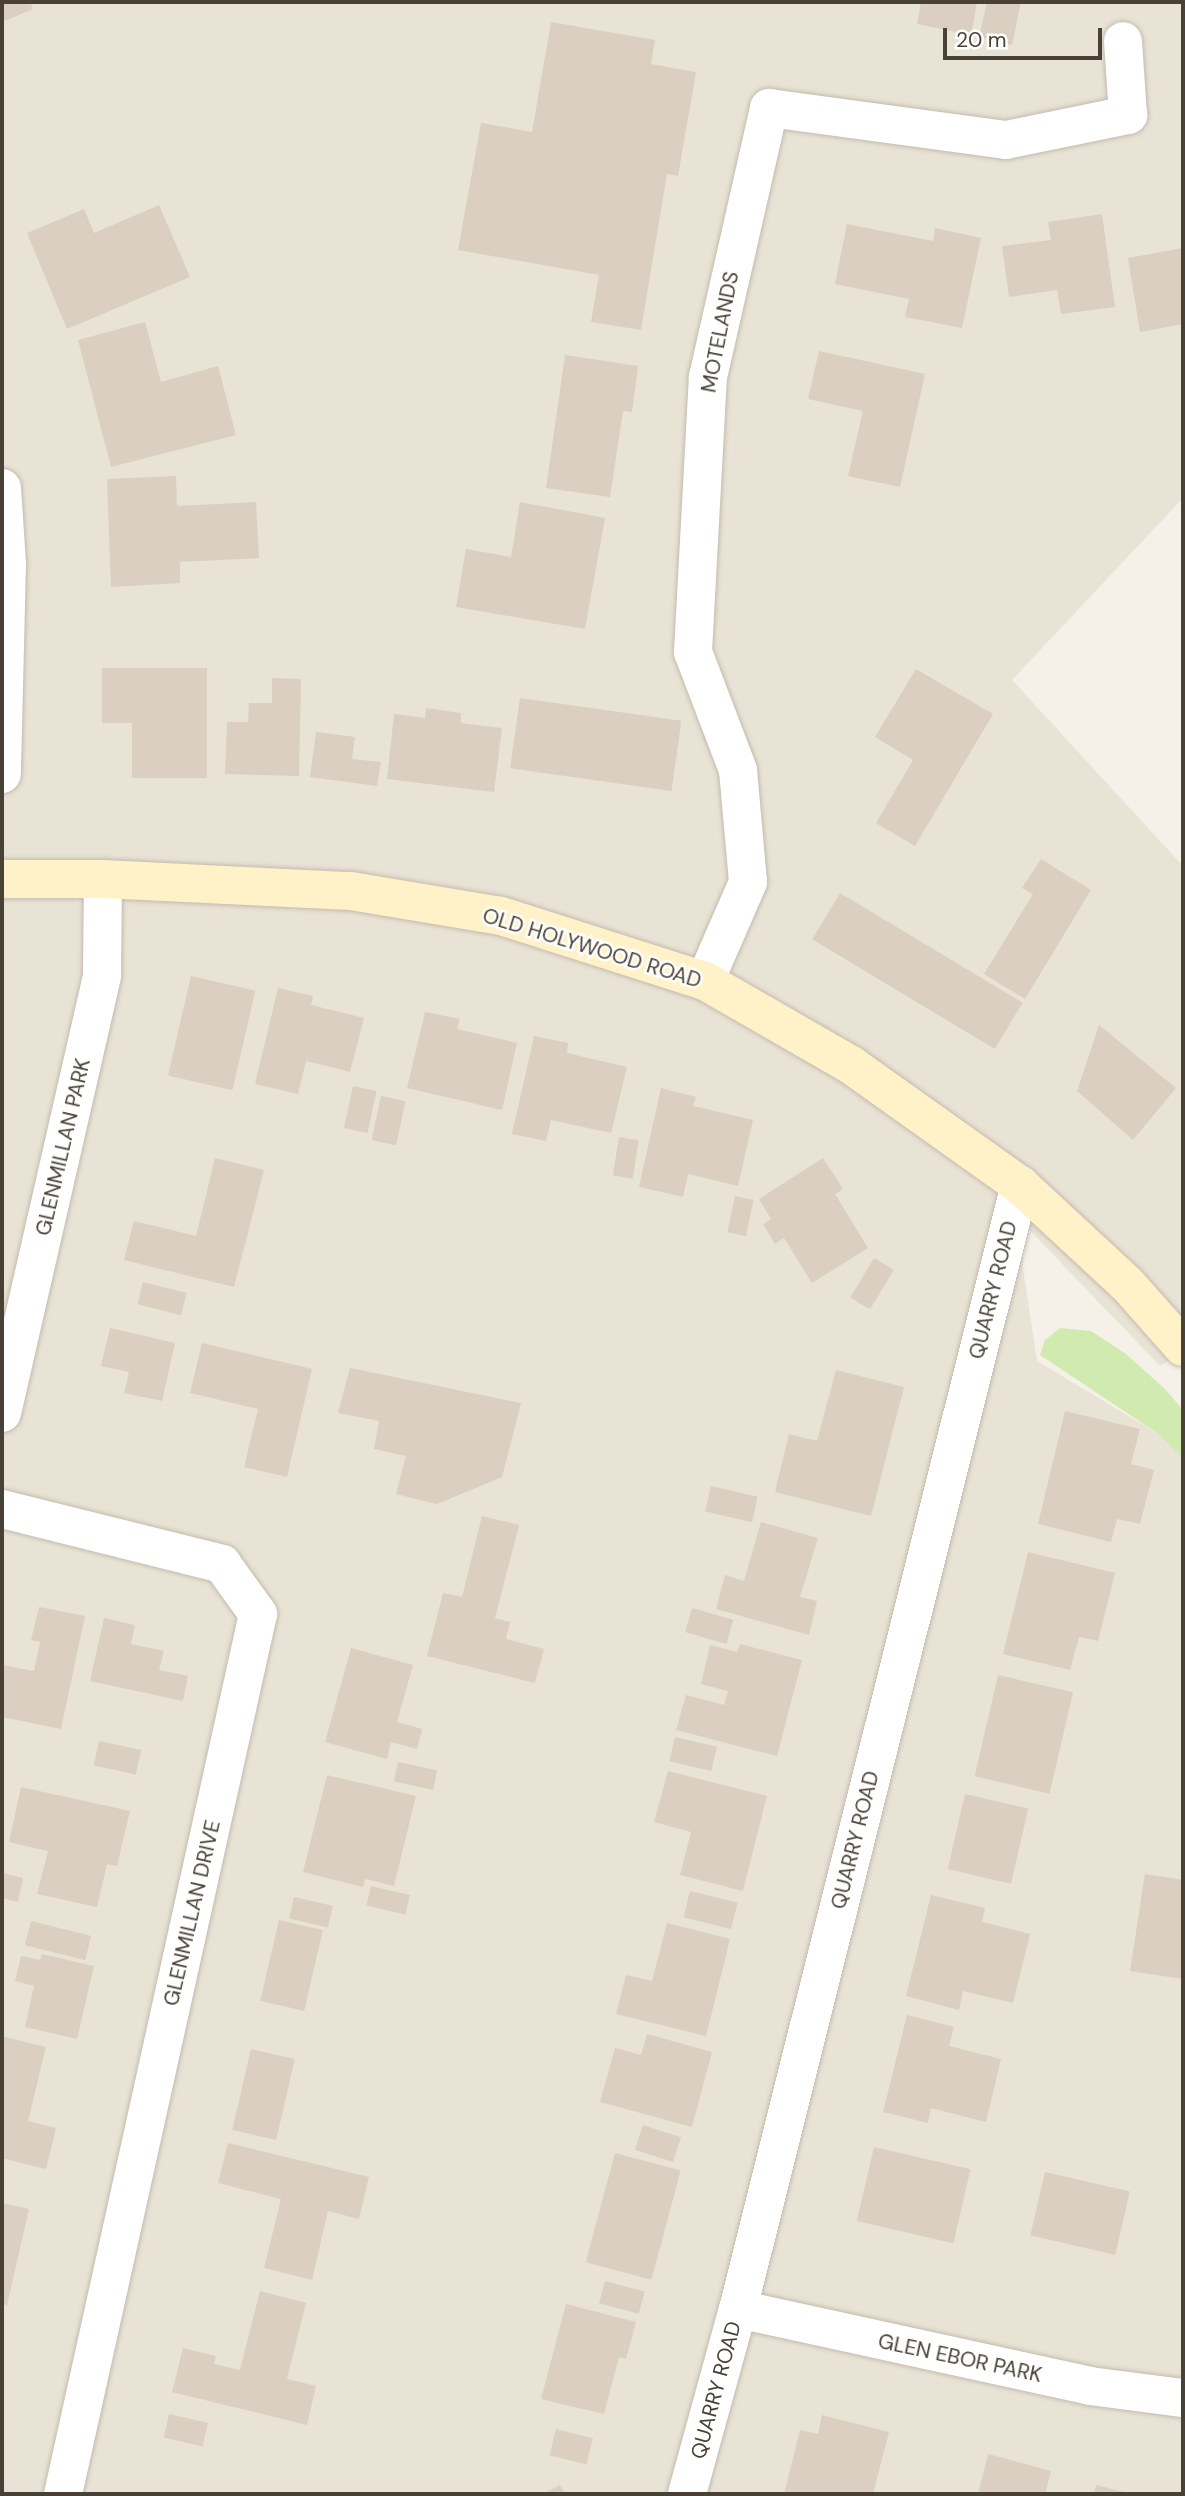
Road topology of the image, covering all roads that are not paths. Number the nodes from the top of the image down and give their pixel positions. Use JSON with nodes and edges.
{"nodes":[{"id":1,"x":1123,"y":41,"type":"dead end"},
{"id":2,"x":2,"y":488,"type":"edge"},
{"id":3,"x":2,"y":774,"type":"edge"},
{"id":4,"x":103,"y":878,"type":"junction"},
{"id":5,"x":2,"y":879,"type":"edge"},
{"id":6,"x":705,"y":981,"type":"junction"},
{"id":7,"x":1020,"y":1185,"type":"junction"},
{"id":8,"x":1183,"y":1348,"type":"edge"},
{"id":9,"x":2,"y":1413,"type":"edge"},
{"id":10,"x":2,"y":1509,"type":"edge"},
{"id":11,"x":738,"y":2309,"type":"junction"},
{"id":12,"x":1183,"y":2398,"type":"edge"},
{"id":13,"x":63,"y":2494,"type":"edge"},
{"id":14,"x":687,"y":2494,"type":"edge"}],
"edges":[{"from":1,"to":6,"type":"street","name":"MOTELANDS"},
{"from":2,"to":3,"type":"street"},
{"from":4,"to":5,"type":"street","name":"OLD HOLYWOOD ROAD"},
{"from":4,"to":6,"type":"street","name":"OLD HOLYWOOD ROAD"},
{"from":4,"to":9,"type":"street","name":"GLENMILLAN PARK"},
{"from":6,"to":7,"type":"street","name":"OLD HOLYWOOD ROAD"},
{"from":7,"to":8,"type":"street","name":"OLD HOLYWOOD ROAD"},
{"from":7,"to":11,"type":"street","name":"QUARRY ROAD"},
{"from":10,"to":13,"type":"street","name":"GLENMILLAN DRIVE"},
{"from":11,"to":12,"type":"street","name":"GLEN EBOR PARK"},
{"from":11,"to":14,"type":"street","name":"QUARRY ROAD"}]}
